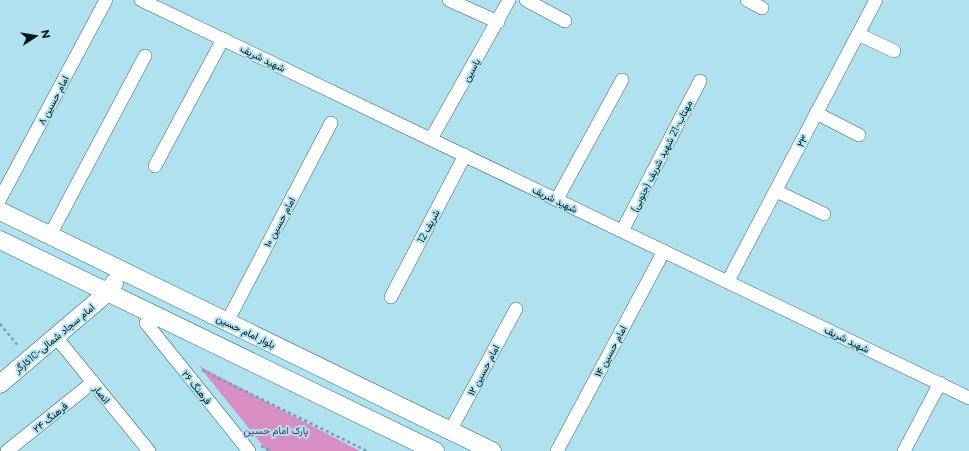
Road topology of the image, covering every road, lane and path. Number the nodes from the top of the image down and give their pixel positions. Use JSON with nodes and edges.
{"nodes":[{"id":1,"x":106,"y":0,"type":"edge"},
{"id":2,"x":142,"y":0,"type":"edge"},
{"id":3,"x":448,"y":0,"type":"edge"},
{"id":4,"x":509,"y":0,"type":"edge"},
{"id":5,"x":526,"y":0,"type":"edge"},
{"id":6,"x":747,"y":0,"type":"edge"},
{"id":7,"x":876,"y":0,"type":"edge"},
{"id":8,"x":762,"y":8,"type":"dead end"},
{"id":9,"x":565,"y":20,"type":"dead end"},
{"id":10,"x":498,"y":22,"type":"junction"},
{"id":11,"x":858,"y":34,"type":"junction"},
{"id":12,"x":224,"y":39,"type":"junction"},
{"id":13,"x":894,"y":51,"type":"dead end"},
{"id":14,"x":146,"y":56,"type":"dead end"},
{"id":15,"x":622,"y":80,"type":"dead end"},
{"id":16,"x":700,"y":81,"type":"dead end"},
{"id":17,"x":816,"y":113,"type":"junction"},
{"id":18,"x":332,"y":123,"type":"dead end"},
{"id":19,"x":859,"y":135,"type":"dead end"},
{"id":20,"x":431,"y":139,"type":"junction"},
{"id":21,"x":465,"y":155,"type":"junction"},
{"id":22,"x":155,"y":166,"type":"dead end"},
{"id":23,"x":776,"y":190,"type":"junction"},
{"id":24,"x":0,"y":199,"type":"edge"},
{"id":25,"x":557,"y":199,"type":"junction"},
{"id":26,"x":0,"y":211,"type":"edge"},
{"id":27,"x":824,"y":214,"type":"dead end"},
{"id":28,"x":622,"y":231,"type":"junction"},
{"id":29,"x":50,"y":235,"type":"junction"},
{"id":30,"x":0,"y":240,"type":"edge"},
{"id":31,"x":664,"y":251,"type":"junction"},
{"id":32,"x":121,"y":270,"type":"junction"},
{"id":33,"x":728,"y":282,"type":"junction"},
{"id":34,"x":108,"y":292,"type":"junction"},
{"id":35,"x":391,"y":297,"type":"dead end"},
{"id":36,"x":516,"y":309,"type":"dead end"},
{"id":37,"x":227,"y":322,"type":"junction"},
{"id":38,"x":146,"y":323,"type":"dead end"},
{"id":39,"x":0,"y":324,"type":"edge"},
{"id":40,"x":56,"y":337,"type":"junction"},
{"id":41,"x":29,"y":360,"type":"junction"},
{"id":42,"x":199,"y":368,"type":"dead end"},
{"id":43,"x":93,"y":382,"type":"junction"},
{"id":44,"x":940,"y":383,"type":"junction"},
{"id":45,"x":0,"y":384,"type":"edge"},
{"id":46,"x":969,"y":398,"type":"edge"},
{"id":47,"x":450,"y":431,"type":"junction"},
{"id":48,"x":7,"y":451,"type":"edge"},
{"id":49,"x":149,"y":451,"type":"edge"},
{"id":50,"x":249,"y":451,"type":"edge"},
{"id":51,"x":367,"y":451,"type":"edge"},
{"id":52,"x":435,"y":451,"type":"edge"},
{"id":53,"x":492,"y":451,"type":"edge"},
{"id":54,"x":557,"y":451,"type":"edge"},
{"id":55,"x":904,"y":451,"type":"edge"}],
"edges":[{"from":1,"to":24,"type":"street","name":"امام حسین ۸"},
{"from":2,"to":12,"type":"street","name":"شهید شریف"},
{"from":3,"to":10,"type":"street"},
{"from":4,"to":10,"type":"street","name":"یاسین"},
{"from":5,"to":9,"type":"street"},
{"from":6,"to":8,"type":"street"},
{"from":7,"to":11,"type":"street","name":"۲۳"},
{"from":10,"to":20,"type":"street","name":"یاسین"},
{"from":11,"to":13,"type":"street"},
{"from":11,"to":17,"type":"street","name":"۲۳"},
{"from":12,"to":20,"type":"street","name":"شهید شریف"},
{"from":12,"to":22,"type":"street"},
{"from":14,"to":29,"type":"street"},
{"from":15,"to":25,"type":"street"},
{"from":16,"to":28,"type":"street","name":"مهتاب-21 شهید شریف (جنوبی)"},
{"from":17,"to":19,"type":"street"},
{"from":17,"to":23,"type":"street","name":"۲۳"},
{"from":18,"to":37,"type":"street","name":"امام حسین ۱۰"},
{"from":20,"to":21,"type":"street","name":"شهید شریف"},
{"from":21,"to":25,"type":"street","name":"شهید شریف"},
{"from":21,"to":35,"type":"street","name":"شریف 12"},
{"from":23,"to":27,"type":"street"},
{"from":23,"to":33,"type":"street","name":"۲۳"},
{"from":25,"to":28,"type":"street","name":"شهید شریف"},
{"from":26,"to":29,"type":"main road","name":"بلوار امام حسین"},
{"from":28,"to":31,"type":"street","name":"شهید شریف"},
{"from":29,"to":32,"type":"main road","name":"بلوار امام حسین"},
{"from":30,"to":34,"type":"main road"},
{"from":31,"to":33,"type":"street","name":"شهید شریف"},
{"from":31,"to":54,"type":"street","name":"امام حسین ۱۴"},
{"from":32,"to":34,"type":"main road","name":"امام سجاد شمالی-10کارگر"},
{"from":32,"to":37,"type":"main road","name":"بلوار امام حسین"},
{"from":33,"to":44,"type":"street","name":"شهید شریف"},
{"from":34,"to":40,"type":"main road","name":"امام سجاد شمالی-10کارگر"},
{"from":34,"to":52,"type":"main road"},
{"from":36,"to":47,"type":"street","name":"امام حسین ۱۲"},
{"from":37,"to":47,"type":"main road","name":"بلوار امام حسین"},
{"from":38,"to":50,"type":"street","name":"فرهنگ ۲۶"},
{"from":39,"to":41,"type":"path"},
{"from":40,"to":41,"type":"main road","name":"امام سجاد شمالی-10کارگر"},
{"from":40,"to":43,"type":"street","name":"انصار"},
{"from":41,"to":45,"type":"main road","name":"امام سجاد شمالی-10کارگر"},
{"from":42,"to":51,"type":"path"},
{"from":43,"to":48,"type":"street","name":"فرهنگ ۲۴"},
{"from":43,"to":49,"type":"street","name":"انصار"},
{"from":44,"to":46,"type":"street","name":"شهید شریف"},
{"from":44,"to":55,"type":"street"},
{"from":47,"to":53,"type":"main road","name":"بلوار امام حسین"}]}
